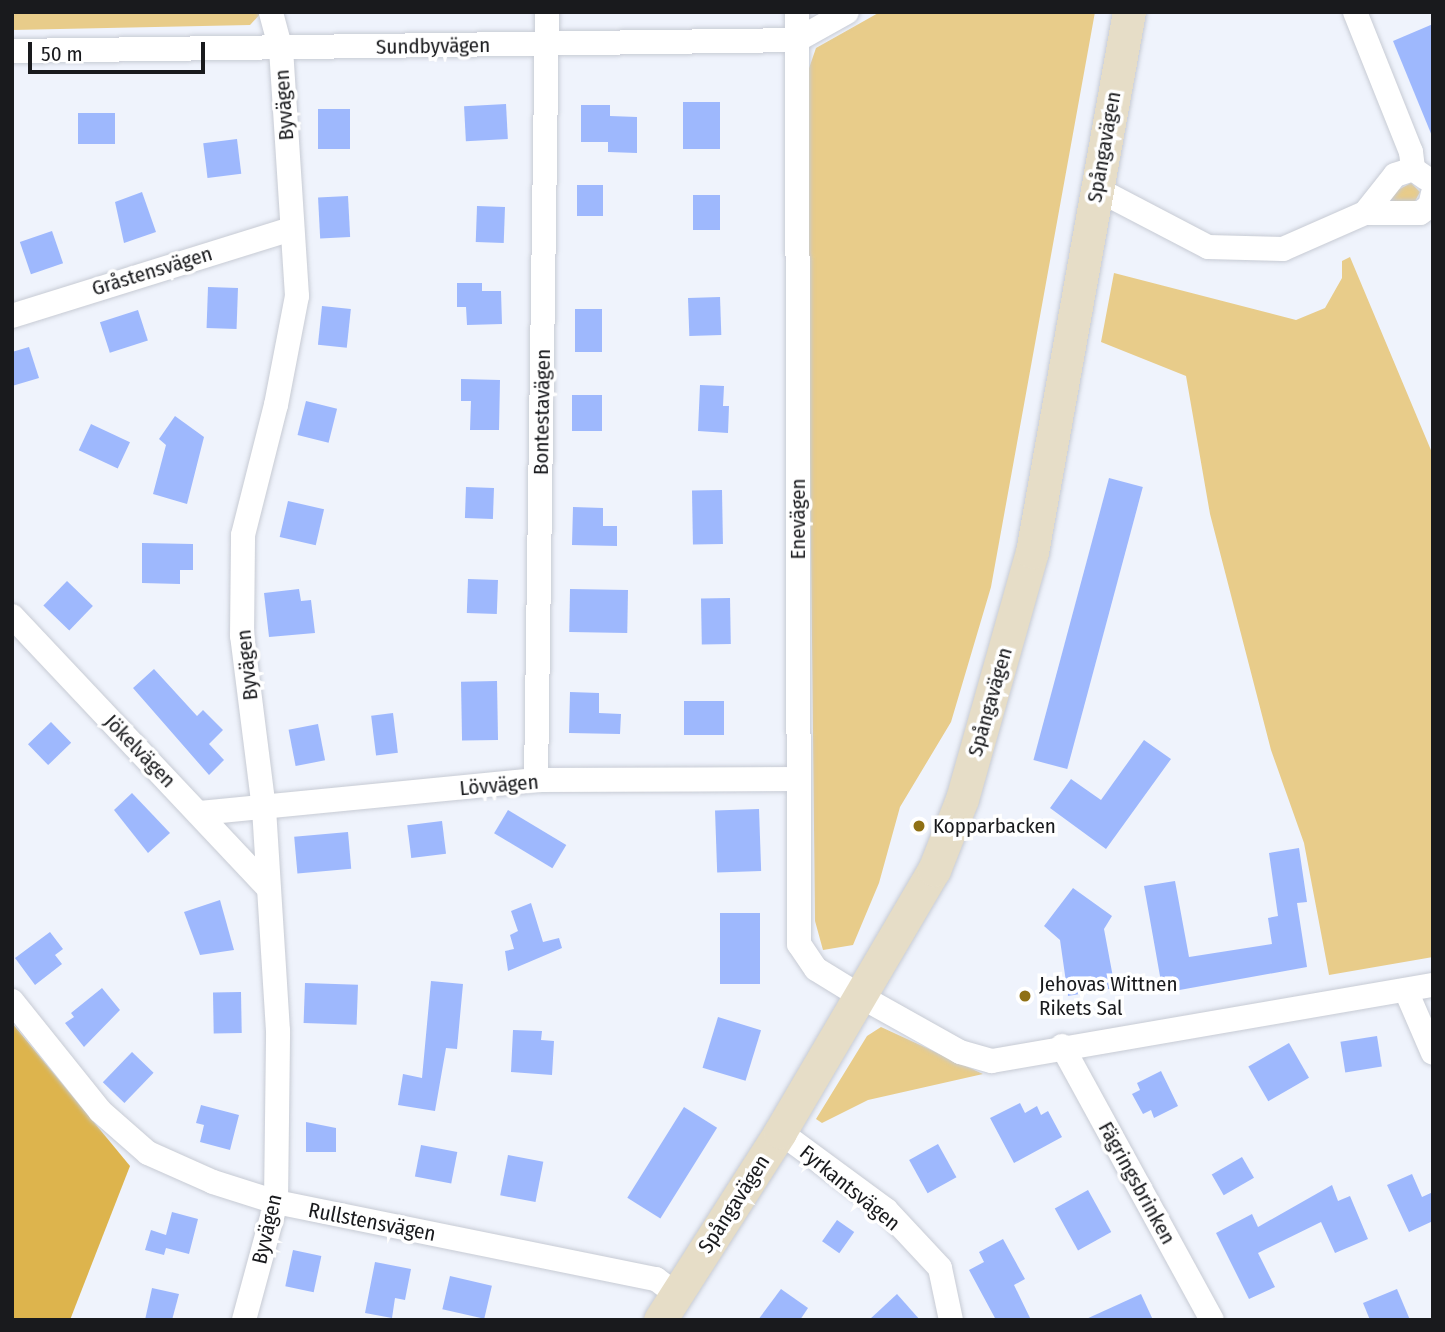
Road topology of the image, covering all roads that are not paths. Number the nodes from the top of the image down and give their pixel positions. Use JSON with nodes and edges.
{"nodes":[{"id":1,"x":271,"y":12,"type":"edge"},
{"id":2,"x":547,"y":12,"type":"edge"},
{"id":3,"x":797,"y":12,"type":"edge"},
{"id":4,"x":847,"y":12,"type":"edge"},
{"id":5,"x":1129,"y":12,"type":"edge"},
{"id":6,"x":1362,"y":14,"type":"edge"},
{"id":7,"x":797,"y":40,"type":"junction"},
{"id":8,"x":547,"y":43,"type":"junction"},
{"id":9,"x":281,"y":50,"type":"junction"},
{"id":10,"x":12,"y":51,"type":"edge"},
{"id":11,"x":1413,"y":169,"type":"junction"},
{"id":12,"x":1097,"y":189,"type":"junction"},
{"id":13,"x":1432,"y":200,"type":"edge"},
{"id":14,"x":1365,"y":213,"type":"junction"},
{"id":15,"x":292,"y":229,"type":"junction"},
{"id":16,"x":12,"y":316,"type":"edge"},
{"id":17,"x":12,"y":616,"type":"edge"},
{"id":18,"x":799,"y":779,"type":"junction"},
{"id":19,"x":536,"y":780,"type":"junction"},
{"id":20,"x":264,"y":809,"type":"junction"},
{"id":21,"x":200,"y":813,"type":"junction"},
{"id":22,"x":267,"y":887,"type":"junction"},
{"id":23,"x":1433,"y":985,"type":"edge"},
{"id":24,"x":1406,"y":993,"type":"junction"},
{"id":25,"x":860,"y":996,"type":"junction"},
{"id":26,"x":12,"y":1001,"type":"edge"},
{"id":27,"x":1062,"y":1046,"type":"junction"},
{"id":28,"x":1433,"y":1053,"type":"edge"},
{"id":29,"x":780,"y":1132,"type":"junction"},
{"id":30,"x":276,"y":1202,"type":"junction"},
{"id":31,"x":668,"y":1307,"type":"edge"},
{"id":32,"x":244,"y":1320,"type":"edge"},
{"id":33,"x":951,"y":1320,"type":"edge"},
{"id":34,"x":1212,"y":1320,"type":"edge"}],
"edges":[{"from":1,"to":9,"type":"street","name":"Byvägen"},
{"from":2,"to":8,"type":"street","name":"Bontestavägen"},
{"from":3,"to":7,"type":"street","name":"Enevägen"},
{"from":4,"to":7,"type":"street","name":"Sundbyvägen"},
{"from":5,"to":12,"type":"street","name":"Spångavägen"},
{"from":6,"to":11,"type":"street"},
{"from":7,"to":8,"type":"street","name":"Sundbyvägen"},
{"from":7,"to":18,"type":"street","name":"Enevägen"},
{"from":8,"to":9,"type":"street","name":"Sundbyvägen"},
{"from":8,"to":19,"type":"street","name":"Bontestavägen"},
{"from":9,"to":10,"type":"street","name":"Sundbyvägen"},
{"from":9,"to":15,"type":"street","name":"Byvägen"},
{"from":11,"to":13,"type":"street"},
{"from":11,"to":14,"type":"street"},
{"from":12,"to":14,"type":"street"},
{"from":12,"to":25,"type":"street","name":"Spångavägen"},
{"from":13,"to":14,"type":"street"},
{"from":15,"to":16,"type":"street","name":"Gråstensvägen"},
{"from":15,"to":20,"type":"street","name":"Byvägen"},
{"from":17,"to":21,"type":"street","name":"Jökelvägen"},
{"from":18,"to":19,"type":"street","name":"Lövvägen"},
{"from":18,"to":25,"type":"street","name":"Enevägen"},
{"from":19,"to":20,"type":"street","name":"Lövvägen"},
{"from":20,"to":21,"type":"street","name":"Lövvägen"},
{"from":20,"to":22,"type":"street","name":"Byvägen"},
{"from":21,"to":22,"type":"street","name":"Jökelvägen"},
{"from":22,"to":30,"type":"street","name":"Byvägen"},
{"from":23,"to":24,"type":"street"},
{"from":24,"to":27,"type":"street"},
{"from":24,"to":28,"type":"street"},
{"from":25,"to":27,"type":"street"},
{"from":25,"to":29,"type":"street","name":"Spångavägen"},
{"from":26,"to":30,"type":"street","name":"Rullstensvägen"},
{"from":27,"to":34,"type":"street","name":"Fägringsbrinken"},
{"from":29,"to":31,"type":"street","name":"Spångavägen"},
{"from":29,"to":33,"type":"street","name":"Fyrkantsvägen"},
{"from":30,"to":31,"type":"street","name":"Rullstensvägen"},
{"from":30,"to":32,"type":"street","name":"Byvägen"}]}
